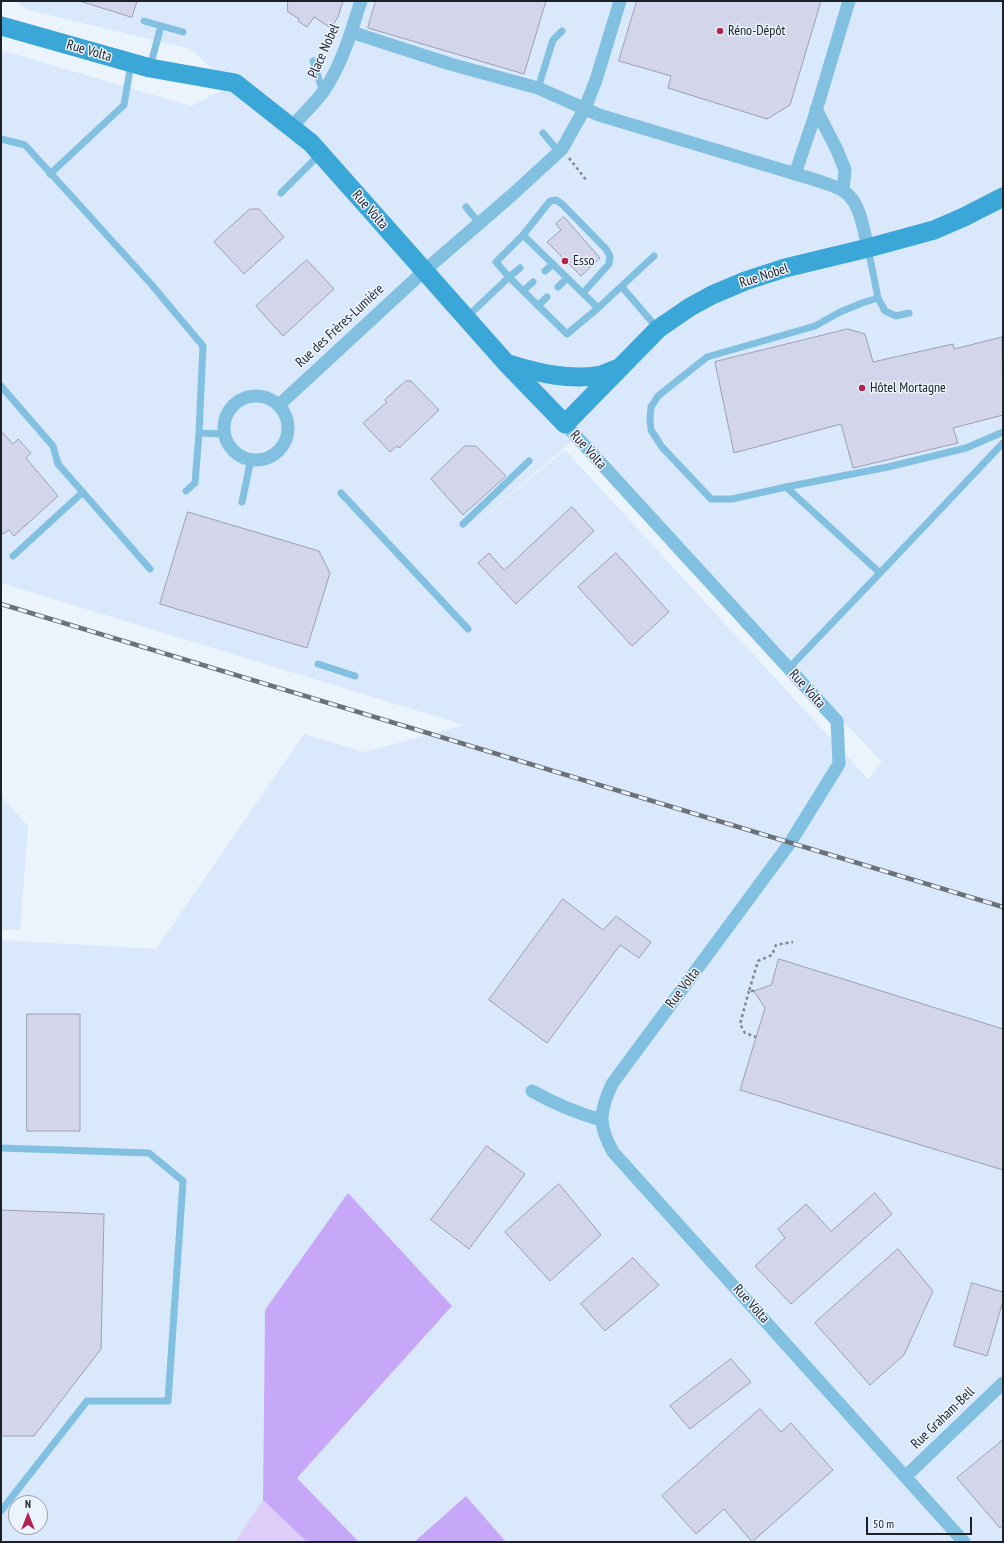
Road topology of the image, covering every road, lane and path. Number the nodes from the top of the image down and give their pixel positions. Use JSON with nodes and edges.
{"nodes":[{"id":1,"x":361,"y":1,"type":"edge"},
{"id":2,"x":620,"y":1,"type":"edge"},
{"id":3,"x":849,"y":1,"type":"edge"},
{"id":4,"x":144,"y":21,"type":"dead end"},
{"id":5,"x":1,"y":26,"type":"edge"},
{"id":6,"x":161,"y":26,"type":"junction"},
{"id":7,"x":562,"y":31,"type":"dead end"},
{"id":8,"x":183,"y":32,"type":"dead end"},
{"id":9,"x":351,"y":32,"type":"junction"},
{"id":10,"x":313,"y":61,"type":"dead end"},
{"id":11,"x":131,"y":62,"type":"junction"},
{"id":12,"x":150,"y":68,"type":"junction"},
{"id":13,"x":538,"y":88,"type":"junction"},
{"id":14,"x":323,"y":92,"type":"junction"},
{"id":15,"x":585,"y":108,"type":"junction"},
{"id":16,"x":816,"y":109,"type":"junction"},
{"id":17,"x":292,"y":127,"type":"junction"},
{"id":18,"x":543,"y":133,"type":"dead end"},
{"id":19,"x":1,"y":139,"type":"edge"},
{"id":20,"x":561,"y":151,"type":"junction"},
{"id":21,"x":321,"y":154,"type":"junction"},
{"id":22,"x":50,"y":174,"type":"junction"},
{"id":23,"x":795,"y":174,"type":"junction"},
{"id":24,"x":587,"y":181,"type":"dead end"},
{"id":25,"x":842,"y":190,"type":"junction"},
{"id":26,"x":281,"y":193,"type":"dead end"},
{"id":27,"x":1003,"y":197,"type":"edge"},
{"id":28,"x":466,"y":207,"type":"dead end"},
{"id":29,"x":479,"y":223,"type":"junction"},
{"id":30,"x":523,"y":234,"type":"junction"},
{"id":31,"x":868,"y":248,"type":"junction"},
{"id":32,"x":539,"y":250,"type":"junction"},
{"id":33,"x":533,"y":256,"type":"dead end"},
{"id":34,"x":654,"y":256,"type":"dead end"},
{"id":35,"x":553,"y":264,"type":"junction"},
{"id":36,"x":520,"y":268,"type":"dead end"},
{"id":37,"x":424,"y":271,"type":"junction"},
{"id":38,"x":545,"y":271,"type":"dead end"},
{"id":39,"x":509,"y":277,"type":"junction"},
{"id":40,"x":568,"y":278,"type":"junction"},
{"id":41,"x":533,"y":282,"type":"dead end"},
{"id":42,"x":558,"y":287,"type":"dead end"},
{"id":43,"x":622,"y":287,"type":"junction"},
{"id":44,"x":523,"y":291,"type":"junction"},
{"id":45,"x":583,"y":293,"type":"junction"},
{"id":46,"x":547,"y":297,"type":"dead end"},
{"id":47,"x":878,"y":298,"type":"junction"},
{"id":48,"x":538,"y":306,"type":"junction"},
{"id":49,"x":598,"y":308,"type":"junction"},
{"id":50,"x":909,"y":313,"type":"dead end"},
{"id":51,"x":466,"y":318,"type":"junction"},
{"id":52,"x":658,"y":329,"type":"junction"},
{"id":53,"x":507,"y":364,"type":"junction"},
{"id":54,"x":622,"y":366,"type":"junction"},
{"id":55,"x":1,"y":386,"type":"edge"},
{"id":56,"x":279,"y":405,"type":"junction"},
{"id":57,"x":565,"y":424,"type":"junction"},
{"id":58,"x":1003,"y":432,"type":"edge"},
{"id":59,"x":199,"y":433,"type":"junction"},
{"id":60,"x":224,"y":434,"type":"junction"},
{"id":61,"x":1003,"y":443,"type":"edge"},
{"id":62,"x":251,"y":460,"type":"junction"},
{"id":63,"x":530,"y":461,"type":"dead end"},
{"id":64,"x":786,"y":487,"type":"junction"},
{"id":65,"x":186,"y":491,"type":"dead end"},
{"id":66,"x":82,"y":492,"type":"junction"},
{"id":67,"x":341,"y":493,"type":"dead end"},
{"id":68,"x":242,"y":502,"type":"dead end"},
{"id":69,"x":463,"y":524,"type":"dead end"},
{"id":70,"x":13,"y":556,"type":"dead end"},
{"id":71,"x":150,"y":569,"type":"dead end"},
{"id":72,"x":880,"y":573,"type":"junction"},
{"id":73,"x":468,"y":629,"type":"dead end"},
{"id":74,"x":318,"y":664,"type":"dead end"},
{"id":75,"x":788,"y":669,"type":"junction"},
{"id":76,"x":355,"y":676,"type":"dead end"},
{"id":77,"x":793,"y":942,"type":"dead end"},
{"id":78,"x":749,"y":991,"type":"junction"},
{"id":79,"x":754,"y":991,"type":"dead end"},
{"id":80,"x":756,"y":1037,"type":"dead end"},
{"id":81,"x":532,"y":1091,"type":"dead end"},
{"id":82,"x":602,"y":1120,"type":"junction"},
{"id":83,"x":1,"y":1148,"type":"edge"},
{"id":84,"x":1003,"y":1383,"type":"edge"},
{"id":85,"x":905,"y":1477,"type":"junction"},
{"id":86,"x":1,"y":1510,"type":"edge"},
{"id":87,"x":964,"y":1542,"type":"edge"}],
"edges":[{"from":1,"to":9,"type":"street","name":"Place Nobel"},
{"from":2,"to":15,"type":"street","name":"Rue des Frères-Lumière"},
{"from":3,"to":16,"type":"street"},
{"from":4,"to":6,"type":"lane"},
{"from":5,"to":11,"type":"street","name":"Rue Volta"},
{"from":6,"to":8,"type":"lane"},
{"from":6,"to":12,"type":"lane"},
{"from":7,"to":13,"type":"lane"},
{"from":9,"to":13,"type":"street"},
{"from":9,"to":14,"type":"street","name":"Place Nobel"},
{"from":10,"to":14,"type":"lane"},
{"from":11,"to":12,"type":"street","name":"Rue Volta"},
{"from":11,"to":22,"type":"lane"},
{"from":12,"to":17,"type":"street","name":"Rue Volta"},
{"from":13,"to":15,"type":"street"},
{"from":14,"to":17,"type":"street","name":"Place Nobel"},
{"from":15,"to":20,"type":"street","name":"Rue des Frères-Lumière"},
{"from":15,"to":23,"type":"street"},
{"from":16,"to":23,"type":"street"},
{"from":16,"to":25,"type":"street"},
{"from":17,"to":21,"type":"street","name":"Rue Volta"},
{"from":18,"to":20,"type":"lane"},
{"from":19,"to":22,"type":"lane"},
{"from":20,"to":24,"type":"path"},
{"from":20,"to":29,"type":"street","name":"Rue des Frères-Lumière"},
{"from":21,"to":26,"type":"lane"},
{"from":21,"to":37,"type":"street","name":"Rue Volta"},
{"from":22,"to":59,"type":"lane"},
{"from":23,"to":25,"type":"street"},
{"from":25,"to":31,"type":"street"},
{"from":27,"to":31,"type":"street","name":"Rue Nobel"},
{"from":28,"to":29,"type":"lane"},
{"from":29,"to":37,"type":"street","name":"Rue des Frères-Lumière"},
{"from":30,"to":32,"type":"lane"},
{"from":30,"to":39,"type":"lane"},
{"from":30,"to":45,"type":"lane"},
{"from":31,"to":47,"type":"lane"},
{"from":31,"to":52,"type":"street","name":"Rue Nobel"},
{"from":32,"to":33,"type":"lane"},
{"from":32,"to":35,"type":"lane"},
{"from":34,"to":43,"type":"lane"},
{"from":35,"to":38,"type":"lane"},
{"from":35,"to":40,"type":"lane"},
{"from":36,"to":39,"type":"lane"},
{"from":37,"to":51,"type":"street","name":"Rue Volta"},
{"from":37,"to":56,"type":"street","name":"Rue des Frères-Lumière"},
{"from":39,"to":44,"type":"lane"},
{"from":39,"to":51,"type":"lane"},
{"from":40,"to":42,"type":"lane"},
{"from":40,"to":45,"type":"lane"},
{"from":41,"to":44,"type":"lane"},
{"from":43,"to":49,"type":"lane"},
{"from":43,"to":52,"type":"lane"},
{"from":44,"to":48,"type":"lane"},
{"from":45,"to":49,"type":"lane"},
{"from":46,"to":48,"type":"lane"},
{"from":47,"to":50,"type":"lane"},
{"from":47,"to":64,"type":"lane"},
{"from":48,"to":49,"type":"lane"},
{"from":51,"to":53,"type":"street","name":"Rue Volta"},
{"from":52,"to":54,"type":"street","name":"Rue Nobel"},
{"from":53,"to":54,"type":"street"},
{"from":53,"to":57,"type":"street","name":"Rue Volta"},
{"from":54,"to":57,"type":"street","name":"Rue Nobel"},
{"from":55,"to":66,"type":"lane"},
{"from":56,"to":60,"type":"street"},
{"from":56,"to":62,"type":"street"},
{"from":57,"to":75,"type":"street","name":"Rue Volta"},
{"from":58,"to":64,"type":"lane"},
{"from":59,"to":60,"type":"lane"},
{"from":59,"to":65,"type":"lane"},
{"from":60,"to":62,"type":"street"},
{"from":61,"to":72,"type":"lane"},
{"from":62,"to":68,"type":"lane"},
{"from":63,"to":69,"type":"lane"},
{"from":64,"to":72,"type":"lane"},
{"from":66,"to":70,"type":"lane"},
{"from":66,"to":71,"type":"lane"},
{"from":67,"to":73,"type":"lane"},
{"from":72,"to":75,"type":"lane"},
{"from":74,"to":76,"type":"lane"},
{"from":75,"to":82,"type":"street","name":"Rue Volta"},
{"from":77,"to":78,"type":"path"},
{"from":78,"to":79,"type":"path"},
{"from":78,"to":80,"type":"path"},
{"from":81,"to":82,"type":"street"},
{"from":82,"to":85,"type":"street","name":"Rue Volta"},
{"from":83,"to":86,"type":"lane"},
{"from":84,"to":85,"type":"street","name":"Rue Graham-Bell"},
{"from":85,"to":87,"type":"street","name":"Rue Volta"}]}
